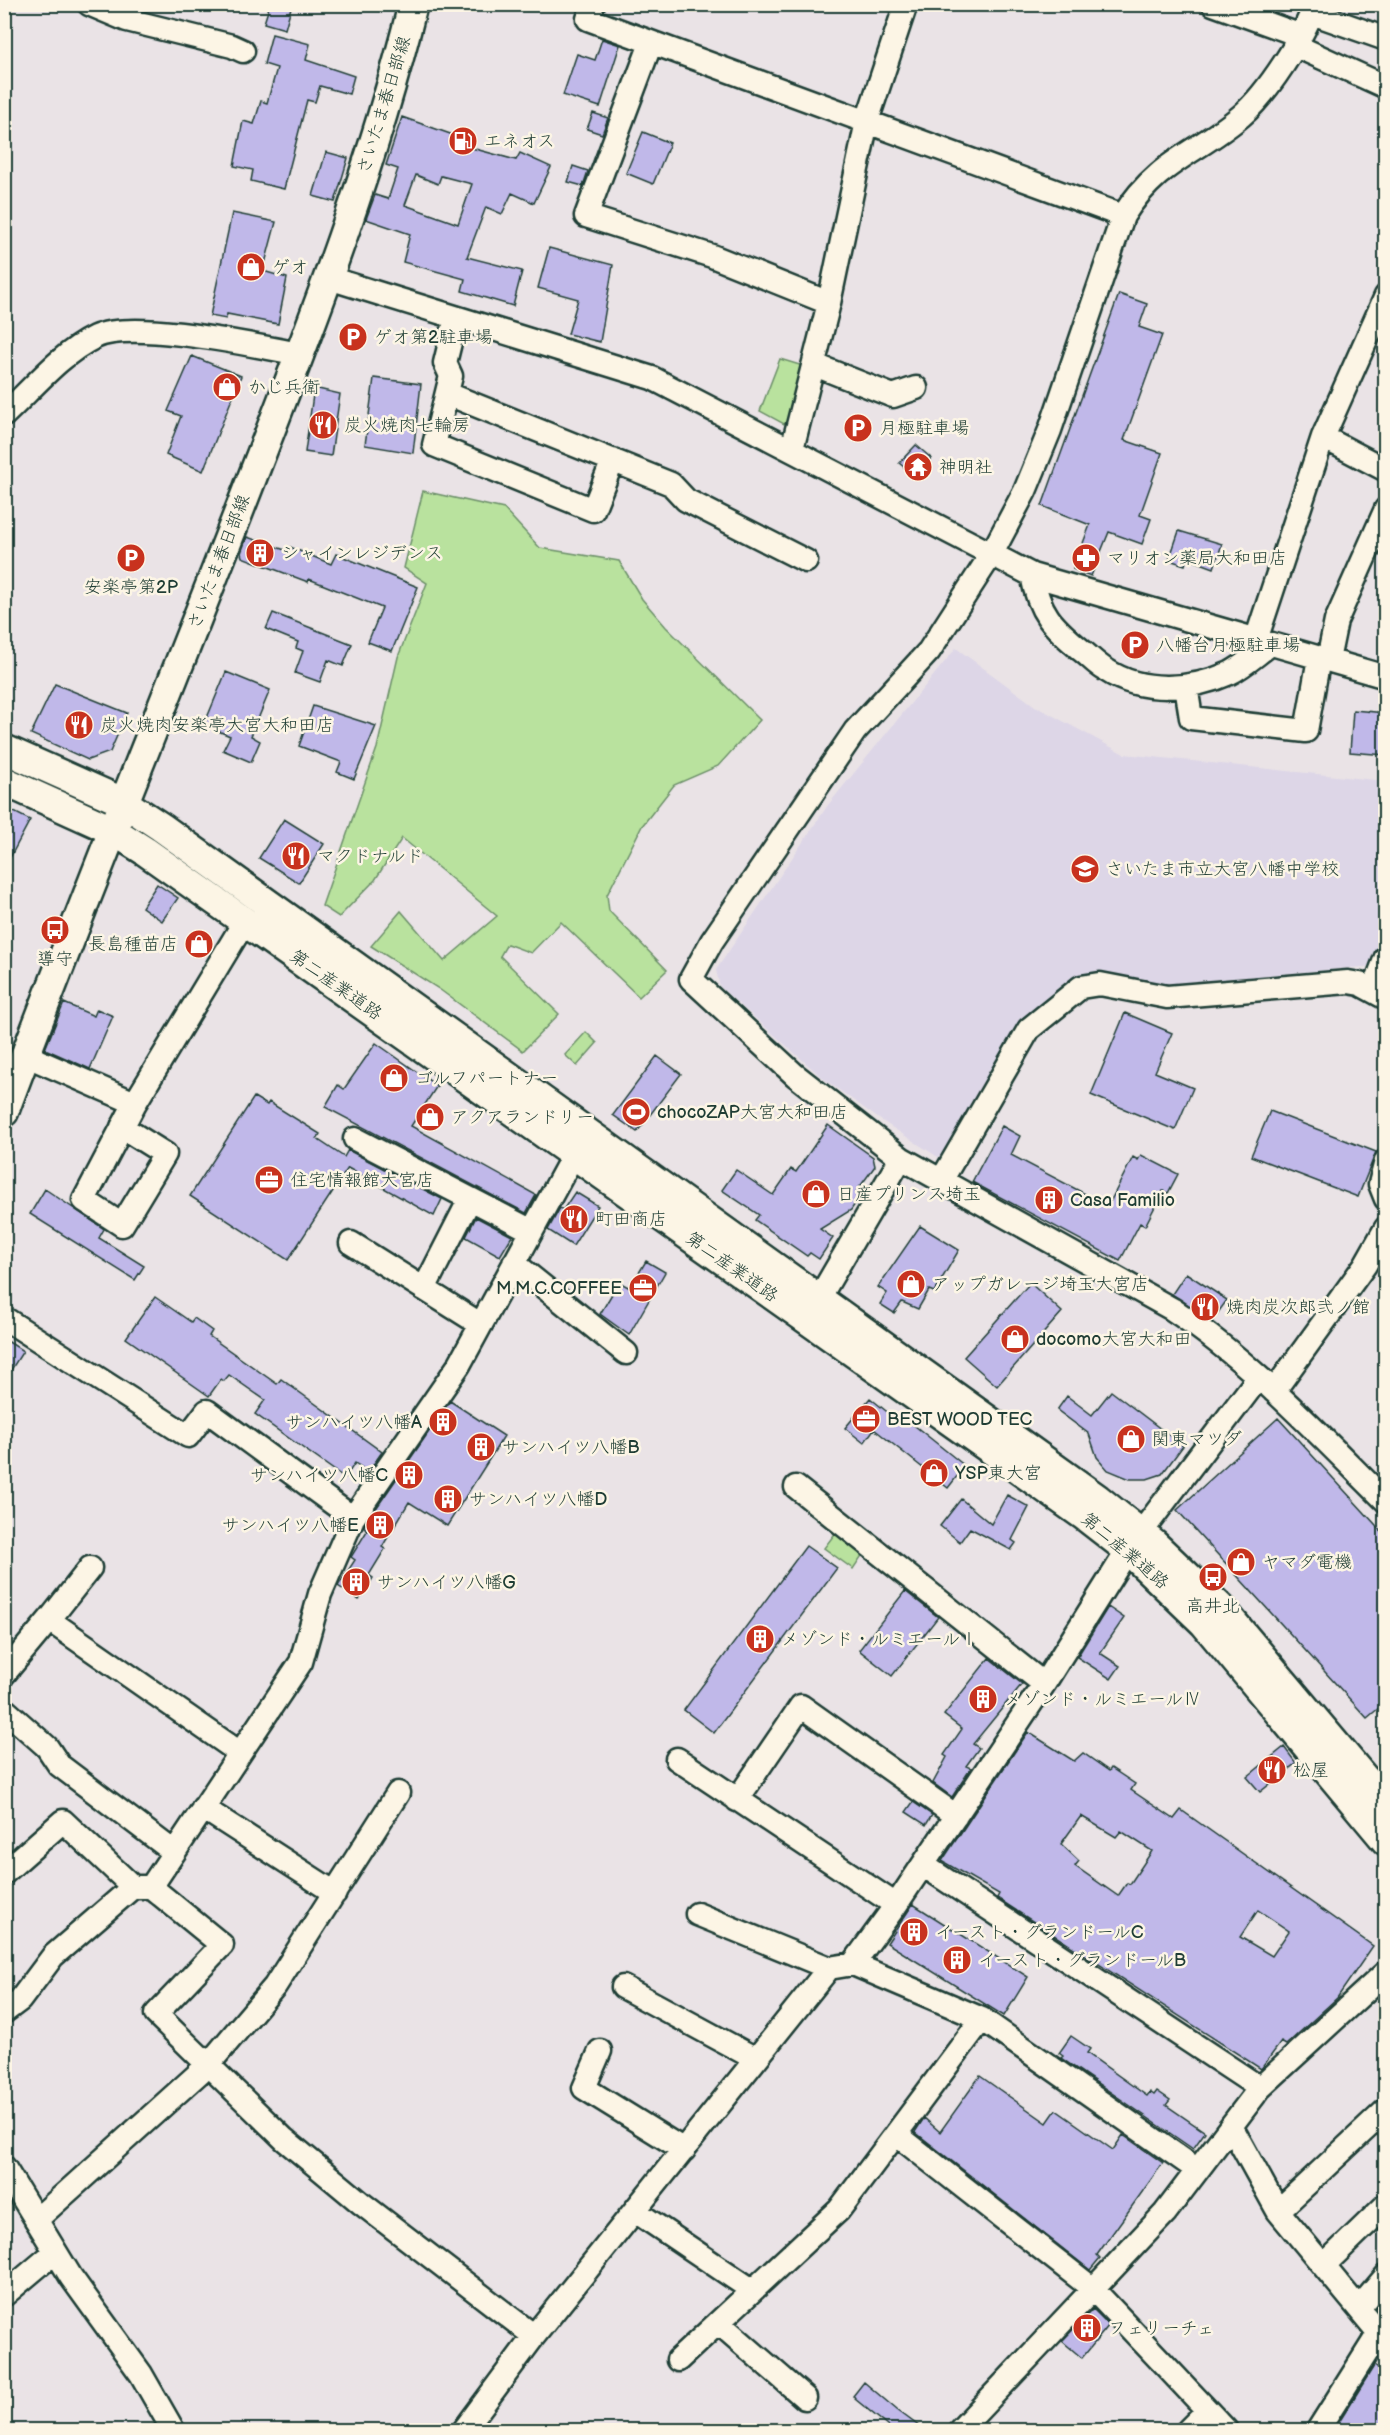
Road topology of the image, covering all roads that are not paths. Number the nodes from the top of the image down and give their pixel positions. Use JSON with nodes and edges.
{"nodes":[{"id":1,"x":89,"y":4,"type":"edge"},
{"id":2,"x":413,"y":4,"type":"edge"},
{"id":3,"x":593,"y":4,"type":"edge"},
{"id":4,"x":906,"y":4,"type":"edge"},
{"id":5,"x":1213,"y":4,"type":"edge"},
{"id":6,"x":1313,"y":9,"type":"edge"},
{"id":7,"x":1384,"y":35,"type":"edge"},
{"id":8,"x":1296,"y":40,"type":"junction"},
{"id":9,"x":651,"y":43,"type":"junction"},
{"id":10,"x":243,"y":51,"type":"dead end"},
{"id":11,"x":1386,"y":87,"type":"edge"},
{"id":12,"x":867,"y":121,"type":"junction"},
{"id":13,"x":1123,"y":216,"type":"junction"},
{"id":14,"x":329,"y":278,"type":"junction"},
{"id":15,"x":1386,"y":296,"type":"edge"},
{"id":16,"x":830,"y":303,"type":"junction"},
{"id":17,"x":456,"y":318,"type":"junction"},
{"id":18,"x":300,"y":354,"type":"junction"},
{"id":19,"x":815,"y":365,"type":"junction"},
{"id":20,"x":916,"y":388,"type":"dead end"},
{"id":21,"x":448,"y":394,"type":"junction"},
{"id":22,"x":4,"y":415,"type":"edge"},
{"id":23,"x":1323,"y":437,"type":"junction"},
{"id":24,"x":792,"y":449,"type":"junction"},
{"id":25,"x":613,"y":460,"type":"junction"},
{"id":26,"x":1386,"y":470,"type":"edge"},
{"id":27,"x":1386,"y":509,"type":"edge"},
{"id":28,"x":991,"y":555,"type":"junction"},
{"id":29,"x":806,"y":561,"type":"dead end"},
{"id":30,"x":1032,"y":575,"type":"junction"},
{"id":31,"x":1264,"y":642,"type":"junction"},
{"id":32,"x":1323,"y":659,"type":"junction"},
{"id":33,"x":1386,"y":677,"type":"edge"},
{"id":34,"x":1186,"y":687,"type":"junction"},
{"id":35,"x":4,"y":749,"type":"edge"},
{"id":36,"x":4,"y":781,"type":"edge"},
{"id":37,"x":123,"y":802,"type":"junction"},
{"id":38,"x":112,"y":830,"type":"junction"},
{"id":39,"x":245,"y":921,"type":"junction"},
{"id":40,"x":1386,"y":957,"type":"edge"},
{"id":41,"x":1379,"y":994,"type":"edge"},
{"id":42,"x":25,"y":1055,"type":"junction"},
{"id":43,"x":135,"y":1103,"type":"junction"},
{"id":44,"x":4,"y":1112,"type":"edge"},
{"id":45,"x":122,"y":1127,"type":"dead end"},
{"id":46,"x":355,"y":1139,"type":"dead end"},
{"id":47,"x":580,"y":1144,"type":"junction"},
{"id":48,"x":901,"y":1158,"type":"junction"},
{"id":49,"x":1386,"y":1161,"type":"edge"},
{"id":50,"x":941,"y":1181,"type":"junction"},
{"id":51,"x":470,"y":1199,"type":"junction"},
{"id":52,"x":1386,"y":1199,"type":"edge"},
{"id":53,"x":1386,"y":1228,"type":"edge"},
{"id":54,"x":532,"y":1231,"type":"junction"},
{"id":55,"x":351,"y":1243,"type":"dead end"},
{"id":56,"x":514,"y":1263,"type":"junction"},
{"id":57,"x":424,"y":1289,"type":"junction"},
{"id":58,"x":813,"y":1310,"type":"junction"},
{"id":59,"x":4,"y":1318,"type":"edge"},
{"id":60,"x":480,"y":1324,"type":"junction"},
{"id":61,"x":626,"y":1353,"type":"dead end"},
{"id":62,"x":1266,"y":1385,"type":"junction"},
{"id":63,"x":796,"y":1487,"type":"dead end"},
{"id":64,"x":1386,"y":1501,"type":"edge"},
{"id":65,"x":353,"y":1518,"type":"junction"},
{"id":66,"x":1134,"y":1541,"type":"junction"},
{"id":67,"x":90,"y":1568,"type":"dead end"},
{"id":68,"x":49,"y":1620,"type":"junction"},
{"id":69,"x":4,"y":1674,"type":"edge"},
{"id":70,"x":1044,"y":1684,"type":"junction"},
{"id":71,"x":4,"y":1709,"type":"edge"},
{"id":72,"x":240,"y":1753,"type":"junction"},
{"id":73,"x":677,"y":1759,"type":"dead end"},
{"id":74,"x":398,"y":1793,"type":"dead end"},
{"id":75,"x":736,"y":1800,"type":"junction"},
{"id":76,"x":1386,"y":1804,"type":"edge"},
{"id":77,"x":203,"y":1808,"type":"junction"},
{"id":78,"x":956,"y":1816,"type":"junction"},
{"id":79,"x":1386,"y":1841,"type":"edge"},
{"id":80,"x":174,"y":1852,"type":"junction"},
{"id":81,"x":923,"y":1865,"type":"junction"},
{"id":82,"x":4,"y":1874,"type":"edge"},
{"id":83,"x":142,"y":1887,"type":"junction"},
{"id":84,"x":335,"y":1893,"type":"junction"},
{"id":85,"x":896,"y":1905,"type":"junction"},
{"id":86,"x":696,"y":1914,"type":"dead end"},
{"id":87,"x":853,"y":1964,"type":"junction"},
{"id":88,"x":829,"y":1968,"type":"junction"},
{"id":89,"x":1386,"y":1972,"type":"edge"},
{"id":90,"x":623,"y":1987,"type":"dead end"},
{"id":91,"x":4,"y":2012,"type":"edge"},
{"id":92,"x":982,"y":2019,"type":"junction"},
{"id":93,"x":600,"y":2051,"type":"dead end"},
{"id":94,"x":756,"y":2060,"type":"junction"},
{"id":95,"x":208,"y":2065,"type":"junction"},
{"id":96,"x":1260,"y":2088,"type":"junction"},
{"id":97,"x":1386,"y":2110,"type":"edge"},
{"id":98,"x":1231,"y":2126,"type":"junction"},
{"id":99,"x":897,"y":2135,"type":"junction"},
{"id":100,"x":684,"y":2150,"type":"junction"},
{"id":101,"x":4,"y":2167,"type":"edge"},
{"id":102,"x":1196,"y":2169,"type":"junction"},
{"id":103,"x":1386,"y":2205,"type":"edge"},
{"id":104,"x":635,"y":2211,"type":"junction"},
{"id":105,"x":1278,"y":2211,"type":"junction"},
{"id":106,"x":36,"y":2220,"type":"junction"},
{"id":107,"x":55,"y":2252,"type":"junction"},
{"id":108,"x":1324,"y":2265,"type":"junction"},
{"id":109,"x":1386,"y":2276,"type":"edge"},
{"id":110,"x":1093,"y":2289,"type":"junction"},
{"id":111,"x":752,"y":2290,"type":"junction"},
{"id":112,"x":4,"y":2295,"type":"edge"},
{"id":113,"x":1359,"y":2308,"type":"junction"},
{"id":114,"x":719,"y":2323,"type":"junction"},
{"id":115,"x":1382,"y":2335,"type":"edge"},
{"id":116,"x":534,"y":2336,"type":"junction"},
{"id":117,"x":678,"y":2360,"type":"dead end"},
{"id":118,"x":805,"y":2398,"type":"dead end"},
{"id":119,"x":1208,"y":2411,"type":"junction"},
{"id":120,"x":969,"y":2427,"type":"edge"},
{"id":121,"x":173,"y":2430,"type":"edge"},
{"id":122,"x":464,"y":2430,"type":"edge"},
{"id":123,"x":1188,"y":2430,"type":"edge"},
{"id":124,"x":1226,"y":2430,"type":"edge"},
{"id":125,"x":1318,"y":2430,"type":"edge"}],
"edges":[{"from":1,"to":10,"type":"street"},
{"from":2,"to":14,"type":"main road","name":"さいたま春日部線"},
{"from":3,"to":9,"type":"street"},
{"from":4,"to":12,"type":"street"},
{"from":5,"to":8,"type":"street"},
{"from":6,"to":7,"type":"street"},
{"from":6,"to":8,"type":"street"},
{"from":8,"to":11,"type":"street"},
{"from":8,"to":13,"type":"street"},
{"from":9,"to":12,"type":"street"},
{"from":9,"to":16,"type":"street"},
{"from":12,"to":13,"type":"street"},
{"from":12,"to":16,"type":"street"},
{"from":13,"to":28,"type":"street"},
{"from":14,"to":17,"type":"street"},
{"from":14,"to":18,"type":"main road","name":"さいたま春日部線"},
{"from":15,"to":23,"type":"street"},
{"from":16,"to":19,"type":"street"},
{"from":17,"to":21,"type":"street"},
{"from":17,"to":24,"type":"street"},
{"from":18,"to":22,"type":"street"},
{"from":18,"to":37,"type":"main road","name":"さいたま春日部線"},
{"from":19,"to":20,"type":"street"},
{"from":19,"to":24,"type":"street"},
{"from":21,"to":25,"type":"street"},
{"from":21,"to":25,"type":"street"},
{"from":23,"to":26,"type":"street"},
{"from":23,"to":31,"type":"street"},
{"from":24,"to":28,"type":"street"},
{"from":25,"to":29,"type":"street"},
{"from":27,"to":32,"type":"street"},
{"from":28,"to":30,"type":"street"},
{"from":28,"to":48,"type":"street"},
{"from":30,"to":31,"type":"street"},
{"from":30,"to":34,"type":"street"},
{"from":31,"to":32,"type":"street"},
{"from":31,"to":34,"type":"street"},
{"from":32,"to":33,"type":"street"},
{"from":32,"to":34,"type":"street"},
{"from":35,"to":37,"type":"main road","name":"第二産業道路"},
{"from":36,"to":38,"type":"main road","name":"第二産業道路"},
{"from":37,"to":38,"type":"main road","name":"さいたま春日部線"},
{"from":37,"to":47,"type":"main road","name":"第二産業道路"},
{"from":38,"to":39,"type":"main road","name":"第二産業道路"},
{"from":38,"to":42,"type":"main road","name":"さいたま春日部線"},
{"from":39,"to":43,"type":"street"},
{"from":39,"to":47,"type":"main road","name":"第二産業道路"},
{"from":40,"to":41,"type":"street"},
{"from":41,"to":50,"type":"street"},
{"from":42,"to":43,"type":"street"},
{"from":42,"to":44,"type":"main road","name":"さいたま春日部線"},
{"from":43,"to":45,"type":"street"},
{"from":46,"to":51,"type":"street"},
{"from":47,"to":54,"type":"street"},
{"from":47,"to":58,"type":"main road","name":"第二産業道路"},
{"from":48,"to":50,"type":"street"},
{"from":48,"to":58,"type":"street"},
{"from":49,"to":52,"type":"street"},
{"from":50,"to":62,"type":"street"},
{"from":51,"to":54,"type":"street"},
{"from":51,"to":57,"type":"street"},
{"from":53,"to":62,"type":"street"},
{"from":54,"to":56,"type":"street"},
{"from":55,"to":57,"type":"street"},
{"from":56,"to":60,"type":"street"},
{"from":56,"to":61,"type":"street"},
{"from":57,"to":60,"type":"street"},
{"from":58,"to":66,"type":"main road","name":"第二産業道路"},
{"from":59,"to":65,"type":"street"},
{"from":60,"to":65,"type":"street"},
{"from":62,"to":64,"type":"street"},
{"from":62,"to":66,"type":"street"},
{"from":63,"to":70,"type":"street"},
{"from":65,"to":72,"type":"street"},
{"from":66,"to":70,"type":"street"},
{"from":66,"to":76,"type":"main road","name":"第二産業道路"},
{"from":66,"to":79,"type":"main road","name":"第二産業道路"},
{"from":67,"to":68,"type":"street"},
{"from":68,"to":69,"type":"street"},
{"from":68,"to":72,"type":"street"},
{"from":70,"to":78,"type":"street"},
{"from":71,"to":80,"type":"street"},
{"from":72,"to":77,"type":"street"},
{"from":73,"to":75,"type":"street"},
{"from":74,"to":84,"type":"street"},
{"from":75,"to":78,"type":"street"},
{"from":75,"to":85,"type":"street"},
{"from":77,"to":80,"type":"street"},
{"from":77,"to":84,"type":"street"},
{"from":78,"to":81,"type":"street"},
{"from":80,"to":83,"type":"street"},
{"from":81,"to":85,"type":"street"},
{"from":81,"to":96,"type":"street"},
{"from":82,"to":83,"type":"street"},
{"from":83,"to":91,"type":"street"},
{"from":83,"to":95,"type":"street"},
{"from":84,"to":95,"type":"street"},
{"from":85,"to":87,"type":"street"},
{"from":86,"to":88,"type":"street"},
{"from":87,"to":88,"type":"street"},
{"from":87,"to":92,"type":"street"},
{"from":88,"to":94,"type":"street"},
{"from":89,"to":96,"type":"street"},
{"from":90,"to":94,"type":"street"},
{"from":92,"to":99,"type":"street"},
{"from":92,"to":102,"type":"street"},
{"from":93,"to":100,"type":"street"},
{"from":94,"to":100,"type":"street"},
{"from":95,"to":106,"type":"street"},
{"from":95,"to":116,"type":"street"},
{"from":96,"to":98,"type":"street"},
{"from":97,"to":105,"type":"street"},
{"from":98,"to":102,"type":"street"},
{"from":98,"to":105,"type":"street"},
{"from":99,"to":110,"type":"street"},
{"from":99,"to":111,"type":"street"},
{"from":100,"to":104,"type":"street"},
{"from":101,"to":106,"type":"street"},
{"from":102,"to":110,"type":"street"},
{"from":103,"to":108,"type":"street"},
{"from":104,"to":111,"type":"street"},
{"from":104,"to":116,"type":"street"},
{"from":105,"to":108,"type":"street"},
{"from":106,"to":107,"type":"street"},
{"from":107,"to":112,"type":"street"},
{"from":107,"to":121,"type":"street"},
{"from":108,"to":113,"type":"street"},
{"from":109,"to":113,"type":"street"},
{"from":110,"to":119,"type":"street"},
{"from":110,"to":120,"type":"street"},
{"from":111,"to":114,"type":"street"},
{"from":113,"to":115,"type":"street"},
{"from":114,"to":117,"type":"street"},
{"from":114,"to":118,"type":"street"},
{"from":115,"to":125,"type":"street"},
{"from":116,"to":122,"type":"street"},
{"from":119,"to":123,"type":"street"},
{"from":119,"to":124,"type":"street"}]}
